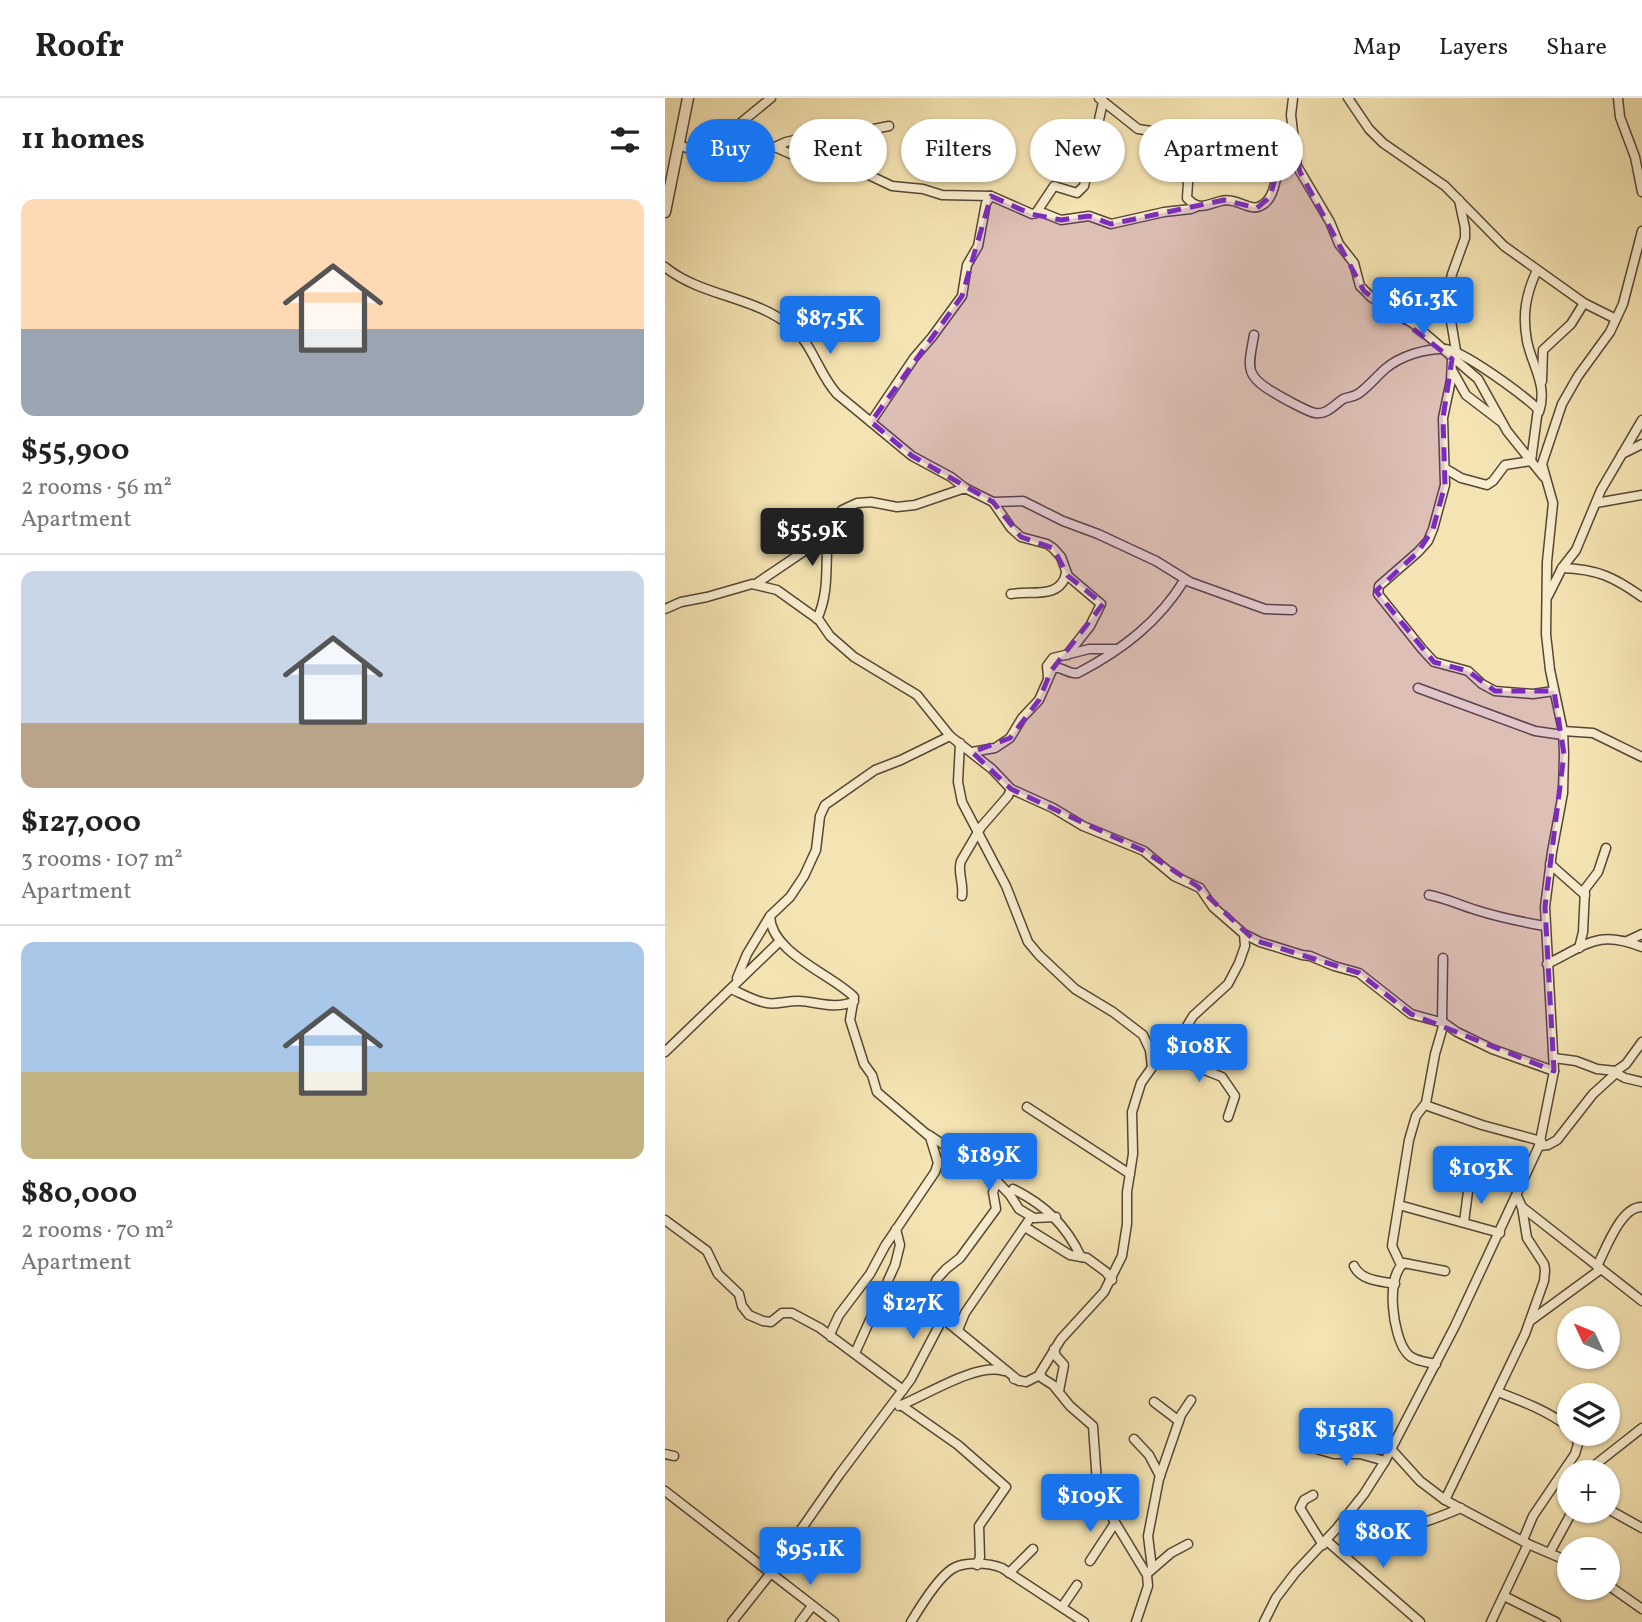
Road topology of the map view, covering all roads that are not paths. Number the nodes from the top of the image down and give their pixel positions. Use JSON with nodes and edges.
{"nodes":[{"id":1,"x":688,"y":98,"type":"edge"},
{"id":2,"x":771,"y":98,"type":"edge"},
{"id":3,"x":1293,"y":98,"type":"edge"},
{"id":4,"x":1347,"y":98,"type":"edge"},
{"id":5,"x":1618,"y":98,"type":"edge"},
{"id":6,"x":1101,"y":100,"type":"edge"},
{"id":7,"x":745,"y":119,"type":"edge"},
{"id":8,"x":1291,"y":119,"type":"edge"},
{"id":9,"x":789,"y":143,"type":"edge"},
{"id":10,"x":679,"y":145,"type":"junction"},
{"id":11,"x":686,"y":147,"type":"edge"},
{"id":12,"x":775,"y":147,"type":"joint"},
{"id":13,"x":789,"y":153,"type":"edge"},
{"id":14,"x":671,"y":160,"type":"edge"},
{"id":15,"x":1303,"y":178,"type":"edge"},
{"id":16,"x":879,"y":182,"type":"edge"},
{"id":17,"x":1274,"y":182,"type":"edge"},
{"id":18,"x":1642,"y":192,"type":"edge"},
{"id":19,"x":991,"y":196,"type":"junction"},
{"id":20,"x":1458,"y":197,"type":"junction"},
{"id":21,"x":1196,"y":206,"type":"junction"},
{"id":22,"x":665,"y":212,"type":"edge"},
{"id":23,"x":1036,"y":213,"type":"junction"},
{"id":24,"x":1642,"y":231,"type":"edge"},
{"id":25,"x":1640,"y":248,"type":"edge"},
{"id":26,"x":665,"y":267,"type":"edge"},
{"id":27,"x":1537,"y":270,"type":"junction"},
{"id":28,"x":1447,"y":297,"type":"junction"},
{"id":29,"x":1584,"y":303,"type":"junction"},
{"id":30,"x":1616,"y":318,"type":"junction"},
{"id":31,"x":1419,"y":329,"type":"junction"},
{"id":32,"x":1254,"y":335,"type":"dead end"},
{"id":33,"x":1442,"y":348,"type":"junction"},
{"id":34,"x":1454,"y":355,"type":"junction"},
{"id":35,"x":1452,"y":369,"type":"junction"},
{"id":36,"x":1541,"y":384,"type":"junction"},
{"id":37,"x":1539,"y":412,"type":"junction"},
{"id":38,"x":1642,"y":420,"type":"edge"},
{"id":39,"x":871,"y":422,"type":"junction"},
{"id":40,"x":1502,"y":422,"type":"junction"},
{"id":41,"x":1642,"y":444,"type":"edge"},
{"id":42,"x":1622,"y":454,"type":"junction"},
{"id":43,"x":1531,"y":461,"type":"junction"},
{"id":44,"x":1446,"y":469,"type":"junction"},
{"id":45,"x":1544,"y":477,"type":"junction"},
{"id":46,"x":965,"y":488,"type":"junction"},
{"id":47,"x":1642,"y":495,"type":"edge"},
{"id":48,"x":993,"y":502,"type":"junction"},
{"id":49,"x":1596,"y":503,"type":"junction"},
{"id":50,"x":829,"y":524,"type":"junction"},
{"id":51,"x":1562,"y":568,"type":"junction"},
{"id":52,"x":1066,"y":573,"type":"junction"},
{"id":53,"x":1185,"y":579,"type":"junction"},
{"id":54,"x":757,"y":583,"type":"junction"},
{"id":55,"x":1011,"y":594,"type":"dead end"},
{"id":56,"x":1642,"y":597,"type":"edge"},
{"id":57,"x":1546,"y":599,"type":"junction"},
{"id":58,"x":665,"y":609,"type":"edge"},
{"id":59,"x":1292,"y":610,"type":"dead end"},
{"id":60,"x":817,"y":619,"type":"junction"},
{"id":61,"x":1118,"y":649,"type":"junction"},
{"id":62,"x":1067,"y":655,"type":"junction"},
{"id":63,"x":1048,"y":678,"type":"junction"},
{"id":64,"x":1418,"y":688,"type":"dead end"},
{"id":65,"x":1554,"y":691,"type":"junction"},
{"id":66,"x":1563,"y":733,"type":"junction"},
{"id":67,"x":950,"y":736,"type":"junction"},
{"id":68,"x":960,"y":743,"type":"junction"},
{"id":69,"x":972,"y":752,"type":"junction"},
{"id":70,"x":1642,"y":757,"type":"edge"},
{"id":71,"x":1011,"y":789,"type":"junction"},
{"id":72,"x":978,"y":834,"type":"junction"},
{"id":73,"x":1606,"y":848,"type":"dead end"},
{"id":74,"x":1550,"y":864,"type":"junction"},
{"id":75,"x":1429,"y":895,"type":"dead end"},
{"id":76,"x":1585,"y":895,"type":"junction"},
{"id":77,"x":961,"y":896,"type":"dead end"},
{"id":78,"x":770,"y":916,"type":"junction"},
{"id":79,"x":1545,"y":926,"type":"junction"},
{"id":80,"x":1244,"y":934,"type":"junction"},
{"id":81,"x":1642,"y":934,"type":"edge"},
{"id":82,"x":780,"y":941,"type":"junction"},
{"id":83,"x":1627,"y":941,"type":"junction"},
{"id":84,"x":1642,"y":947,"type":"edge"},
{"id":85,"x":1579,"y":948,"type":"junction"},
{"id":86,"x":1443,"y":958,"type":"dead end"},
{"id":87,"x":1547,"y":964,"type":"junction"},
{"id":88,"x":733,"y":986,"type":"junction"},
{"id":89,"x":854,"y":1001,"type":"junction"},
{"id":90,"x":1443,"y":1023,"type":"junction"},
{"id":91,"x":1642,"y":1042,"type":"edge"},
{"id":92,"x":665,"y":1052,"type":"edge"},
{"id":93,"x":1164,"y":1054,"type":"junction"},
{"id":94,"x":1554,"y":1058,"type":"junction"},
{"id":95,"x":1152,"y":1066,"type":"junction"},
{"id":96,"x":1554,"y":1071,"type":"junction"},
{"id":97,"x":1613,"y":1072,"type":"junction"},
{"id":98,"x":1642,"y":1082,"type":"edge"},
{"id":99,"x":1425,"y":1105,"type":"junction"},
{"id":100,"x":1027,"y":1107,"type":"dead end"},
{"id":101,"x":1228,"y":1117,"type":"dead end"},
{"id":102,"x":927,"y":1134,"type":"junction"},
{"id":103,"x":1540,"y":1144,"type":"junction"},
{"id":104,"x":1130,"y":1174,"type":"junction"},
{"id":105,"x":997,"y":1182,"type":"junction"},
{"id":106,"x":1469,"y":1184,"type":"dead end"},
{"id":107,"x":1013,"y":1189,"type":"dead end"},
{"id":108,"x":1517,"y":1196,"type":"junction"},
{"id":109,"x":1399,"y":1205,"type":"junction"},
{"id":110,"x":1522,"y":1207,"type":"junction"},
{"id":111,"x":1642,"y":1207,"type":"edge"},
{"id":112,"x":1031,"y":1217,"type":"junction"},
{"id":113,"x":1056,"y":1217,"type":"junction"},
{"id":114,"x":665,"y":1220,"type":"edge"},
{"id":115,"x":1464,"y":1222,"type":"junction"},
{"id":116,"x":1025,"y":1227,"type":"junction"},
{"id":117,"x":896,"y":1229,"type":"junction"},
{"id":118,"x":1500,"y":1233,"type":"junction"},
{"id":119,"x":1081,"y":1257,"type":"junction"},
{"id":120,"x":1401,"y":1265,"type":"junction"},
{"id":121,"x":1355,"y":1266,"type":"dead end"},
{"id":122,"x":1599,"y":1267,"type":"junction"},
{"id":123,"x":1445,"y":1271,"type":"dead end"},
{"id":124,"x":1112,"y":1280,"type":"junction"},
{"id":125,"x":1395,"y":1283,"type":"junction"},
{"id":126,"x":1642,"y":1301,"type":"edge"},
{"id":127,"x":943,"y":1318,"type":"junction"},
{"id":128,"x":1530,"y":1321,"type":"junction"},
{"id":129,"x":958,"y":1330,"type":"junction"},
{"id":130,"x":831,"y":1337,"type":"junction"},
{"id":131,"x":1054,"y":1349,"type":"junction"},
{"id":132,"x":855,"y":1353,"type":"junction"},
{"id":133,"x":1436,"y":1364,"type":"junction"},
{"id":134,"x":1040,"y":1375,"type":"junction"},
{"id":135,"x":1019,"y":1381,"type":"junction"},
{"id":136,"x":903,"y":1390,"type":"junction"},
{"id":137,"x":1059,"y":1391,"type":"junction"},
{"id":138,"x":1498,"y":1392,"type":"junction"},
{"id":139,"x":1191,"y":1400,"type":"dead end"},
{"id":140,"x":1154,"y":1402,"type":"dead end"},
{"id":141,"x":901,"y":1405,"type":"junction"},
{"id":142,"x":887,"y":1413,"type":"junction"},
{"id":143,"x":1557,"y":1420,"type":"edge"},
{"id":144,"x":1179,"y":1421,"type":"junction"},
{"id":145,"x":1642,"y":1429,"type":"edge"},
{"id":146,"x":1134,"y":1439,"type":"dead end"},
{"id":147,"x":1313,"y":1448,"type":"dead end"},
{"id":148,"x":1391,"y":1449,"type":"junction"},
{"id":149,"x":1602,"y":1460,"type":"edge"},
{"id":150,"x":1385,"y":1461,"type":"junction"},
{"id":151,"x":1160,"y":1476,"type":"junction"},
{"id":152,"x":1557,"y":1480,"type":"edge"},
{"id":153,"x":665,"y":1492,"type":"edge"},
{"id":154,"x":1313,"y":1495,"type":"dead end"},
{"id":155,"x":1445,"y":1500,"type":"junction"},
{"id":156,"x":1461,"y":1508,"type":"junction"},
{"id":157,"x":1620,"y":1516,"type":"edge"},
{"id":158,"x":1115,"y":1522,"type":"junction"},
{"id":159,"x":1566,"y":1523,"type":"edge"},
{"id":160,"x":1642,"y":1528,"type":"edge"},
{"id":161,"x":1359,"y":1533,"type":"dead end"},
{"id":162,"x":1526,"y":1542,"type":"junction"},
{"id":163,"x":1325,"y":1543,"type":"junction"},
{"id":164,"x":1188,"y":1544,"type":"dead end"},
{"id":165,"x":1033,"y":1549,"type":"dead end"},
{"id":166,"x":1550,"y":1552,"type":"junction"},
{"id":167,"x":1557,"y":1556,"type":"edge"},
{"id":168,"x":1090,"y":1561,"type":"dead end"},
{"id":169,"x":977,"y":1565,"type":"junction"},
{"id":170,"x":1149,"y":1572,"type":"junction"},
{"id":171,"x":1009,"y":1573,"type":"junction"},
{"id":172,"x":770,"y":1574,"type":"junction"},
{"id":173,"x":1077,"y":1586,"type":"dead end"},
{"id":174,"x":1620,"y":1593,"type":"edge"},
{"id":175,"x":1504,"y":1596,"type":"junction"},
{"id":176,"x":812,"y":1606,"type":"junction"},
{"id":177,"x":1062,"y":1607,"type":"junction"},
{"id":178,"x":1642,"y":1609,"type":"edge"},
{"id":179,"x":732,"y":1622,"type":"edge"},
{"id":180,"x":800,"y":1622,"type":"edge"},
{"id":181,"x":834,"y":1622,"type":"edge"},
{"id":182,"x":911,"y":1622,"type":"edge"},
{"id":183,"x":1084,"y":1622,"type":"edge"},
{"id":184,"x":1136,"y":1622,"type":"edge"},
{"id":185,"x":1264,"y":1622,"type":"edge"},
{"id":186,"x":1420,"y":1622,"type":"edge"},
{"id":187,"x":1491,"y":1622,"type":"edge"},
{"id":188,"x":1556,"y":1622,"type":"edge"}],
"edges":[{"from":1,"to":10,"type":"street"},
{"from":2,"to":7,"type":"street"},
{"from":3,"to":8,"type":"street"},
{"from":4,"to":20,"type":"street"},
{"from":5,"to":18,"type":"street"},
{"from":6,"to":21,"type":"street"},
{"from":6,"to":23,"type":"street"},
{"from":9,"to":12,"type":"street"},
{"from":10,"to":11,"type":"street"},
{"from":10,"to":14,"type":"street"},
{"from":12,"to":13,"type":"street"},
{"from":14,"to":22,"type":"street"},
{"from":15,"to":31,"type":"street"},
{"from":16,"to":19,"type":"street"},
{"from":17,"to":21,"type":"street"},
{"from":19,"to":23,"type":"street"},
{"from":19,"to":39,"type":"street"},
{"from":20,"to":27,"type":"street"},
{"from":20,"to":28,"type":"street"},
{"from":21,"to":23,"type":"street"},
{"from":24,"to":25,"type":"street"},
{"from":25,"to":30,"type":"street"},
{"from":26,"to":39,"type":"street"},
{"from":27,"to":29,"type":"street"},
{"from":27,"to":36,"type":"street"},
{"from":28,"to":31,"type":"street"},
{"from":28,"to":34,"type":"street"},
{"from":29,"to":30,"type":"street"},
{"from":29,"to":36,"type":"street"},
{"from":30,"to":45,"type":"street"},
{"from":31,"to":33,"type":"street"},
{"from":32,"to":33,"type":"street"},
{"from":33,"to":34,"type":"street"},
{"from":34,"to":35,"type":"street"},
{"from":34,"to":37,"type":"street"},
{"from":34,"to":40,"type":"street"},
{"from":35,"to":40,"type":"street"},
{"from":35,"to":44,"type":"street"},
{"from":36,"to":37,"type":"street"},
{"from":37,"to":43,"type":"street"},
{"from":38,"to":42,"type":"street"},
{"from":39,"to":46,"type":"street"},
{"from":40,"to":43,"type":"street"},
{"from":41,"to":42,"type":"street"},
{"from":42,"to":49,"type":"street"},
{"from":43,"to":44,"type":"street"},
{"from":43,"to":45,"type":"street"},
{"from":44,"to":65,"type":"street"},
{"from":45,"to":57,"type":"street"},
{"from":46,"to":48,"type":"street"},
{"from":46,"to":50,"type":"street"},
{"from":47,"to":49,"type":"street"},
{"from":48,"to":52,"type":"street"},
{"from":48,"to":53,"type":"street"},
{"from":49,"to":51,"type":"street"},
{"from":50,"to":54,"type":"street"},
{"from":50,"to":60,"type":"street"},
{"from":51,"to":56,"type":"street"},
{"from":51,"to":57,"type":"street"},
{"from":52,"to":55,"type":"street"},
{"from":52,"to":62,"type":"street"},
{"from":53,"to":59,"type":"street"},
{"from":53,"to":61,"type":"street"},
{"from":54,"to":58,"type":"street"},
{"from":54,"to":60,"type":"street"},
{"from":57,"to":65,"type":"street"},
{"from":60,"to":67,"type":"street"},
{"from":61,"to":62,"type":"street"},
{"from":61,"to":63,"type":"street"},
{"from":62,"to":63,"type":"street"},
{"from":63,"to":69,"type":"street"},
{"from":64,"to":66,"type":"street"},
{"from":65,"to":66,"type":"street"},
{"from":66,"to":70,"type":"street"},
{"from":66,"to":74,"type":"street"},
{"from":67,"to":68,"type":"street"},
{"from":67,"to":78,"type":"street"},
{"from":68,"to":69,"type":"street"},
{"from":68,"to":72,"type":"street"},
{"from":69,"to":71,"type":"street"},
{"from":71,"to":72,"type":"street"},
{"from":71,"to":80,"type":"street"},
{"from":72,"to":77,"type":"street"},
{"from":72,"to":95,"type":"street"},
{"from":73,"to":76,"type":"street"},
{"from":74,"to":76,"type":"street"},
{"from":74,"to":79,"type":"street"},
{"from":75,"to":79,"type":"street"},
{"from":76,"to":85,"type":"street"},
{"from":78,"to":82,"type":"street"},
{"from":78,"to":88,"type":"street"},
{"from":79,"to":87,"type":"street"},
{"from":80,"to":90,"type":"street"},
{"from":80,"to":93,"type":"street"},
{"from":81,"to":83,"type":"street"},
{"from":82,"to":88,"type":"street"},
{"from":82,"to":89,"type":"street"},
{"from":83,"to":84,"type":"street"},
{"from":83,"to":85,"type":"street"},
{"from":85,"to":87,"type":"street"},
{"from":86,"to":90,"type":"street"},
{"from":87,"to":94,"type":"street"},
{"from":88,"to":89,"type":"street"},
{"from":88,"to":92,"type":"street"},
{"from":89,"to":102,"type":"street"},
{"from":90,"to":96,"type":"street"},
{"from":90,"to":99,"type":"street"},
{"from":91,"to":97,"type":"street"},
{"from":93,"to":95,"type":"street"},
{"from":93,"to":101,"type":"street"},
{"from":94,"to":96,"type":"street"},
{"from":94,"to":97,"type":"street"},
{"from":95,"to":104,"type":"street"},
{"from":96,"to":103,"type":"street"},
{"from":97,"to":98,"type":"street"},
{"from":97,"to":103,"type":"street"},
{"from":99,"to":103,"type":"street"},
{"from":99,"to":109,"type":"street"},
{"from":100,"to":104,"type":"street"},
{"from":102,"to":105,"type":"street"},
{"from":102,"to":117,"type":"street"},
{"from":103,"to":108,"type":"street"},
{"from":104,"to":124,"type":"street"},
{"from":105,"to":112,"type":"street"},
{"from":105,"to":127,"type":"street"},
{"from":106,"to":115,"type":"street"},
{"from":107,"to":113,"type":"street"},
{"from":108,"to":110,"type":"street"},
{"from":108,"to":118,"type":"street"},
{"from":109,"to":115,"type":"street"},
{"from":109,"to":120,"type":"street"},
{"from":110,"to":122,"type":"street"},
{"from":110,"to":128,"type":"street"},
{"from":111,"to":122,"type":"street"},
{"from":112,"to":113,"type":"street"},
{"from":112,"to":116,"type":"street"},
{"from":113,"to":119,"type":"street"},
{"from":114,"to":130,"type":"street"},
{"from":115,"to":118,"type":"street"},
{"from":116,"to":119,"type":"street"},
{"from":116,"to":129,"type":"street"},
{"from":117,"to":130,"type":"street"},
{"from":117,"to":132,"type":"street"},
{"from":118,"to":133,"type":"street"},
{"from":119,"to":124,"type":"street"},
{"from":120,"to":123,"type":"street"},
{"from":120,"to":125,"type":"street"},
{"from":121,"to":125,"type":"street"},
{"from":122,"to":126,"type":"street"},
{"from":122,"to":128,"type":"street"},
{"from":124,"to":131,"type":"street"},
{"from":125,"to":133,"type":"street"},
{"from":127,"to":129,"type":"street"},
{"from":127,"to":136,"type":"street"},
{"from":128,"to":138,"type":"street"},
{"from":129,"to":135,"type":"street"},
{"from":130,"to":132,"type":"street"},
{"from":131,"to":134,"type":"street"},
{"from":131,"to":137,"type":"street"},
{"from":132,"to":136,"type":"street"},
{"from":133,"to":148,"type":"street"},
{"from":134,"to":135,"type":"street"},
{"from":134,"to":137,"type":"street"},
{"from":135,"to":141,"type":"street"},
{"from":136,"to":142,"type":"street"},
{"from":137,"to":158,"type":"street"},
{"from":138,"to":143,"type":"street"},
{"from":138,"to":155,"type":"street"},
{"from":139,"to":144,"type":"street"},
{"from":140,"to":144,"type":"street"},
{"from":141,"to":142,"type":"street"},
{"from":141,"to":169,"type":"street"},
{"from":142,"to":172,"type":"street"},
{"from":144,"to":151,"type":"street"},
{"from":145,"to":149,"type":"street"},
{"from":146,"to":151,"type":"street"},
{"from":147,"to":150,"type":"street"},
{"from":148,"to":150,"type":"street"},
{"from":148,"to":155,"type":"street"},
{"from":150,"to":163,"type":"street"},
{"from":151,"to":170,"type":"street"},
{"from":152,"to":162,"type":"street"},
{"from":153,"to":172,"type":"street"},
{"from":154,"to":163,"type":"street"},
{"from":155,"to":156,"type":"street"},
{"from":156,"to":161,"type":"street"},
{"from":156,"to":162,"type":"street"},
{"from":157,"to":160,"type":"street"},
{"from":158,"to":168,"type":"street"},
{"from":158,"to":170,"type":"street"},
{"from":159,"to":166,"type":"street"},
{"from":162,"to":166,"type":"street"},
{"from":162,"to":175,"type":"street"},
{"from":163,"to":185,"type":"street"},
{"from":163,"to":186,"type":"street"},
{"from":164,"to":170,"type":"street"},
{"from":165,"to":171,"type":"street"},
{"from":166,"to":167,"type":"street"},
{"from":169,"to":171,"type":"street"},
{"from":169,"to":182,"type":"street"},
{"from":170,"to":184,"type":"street"},
{"from":171,"to":177,"type":"street"},
{"from":172,"to":176,"type":"street"},
{"from":172,"to":179,"type":"street"},
{"from":173,"to":177,"type":"street"},
{"from":174,"to":178,"type":"street"},
{"from":175,"to":187,"type":"street"},
{"from":175,"to":188,"type":"street"},
{"from":176,"to":180,"type":"street"},
{"from":176,"to":181,"type":"street"},
{"from":177,"to":183,"type":"street"}]}
